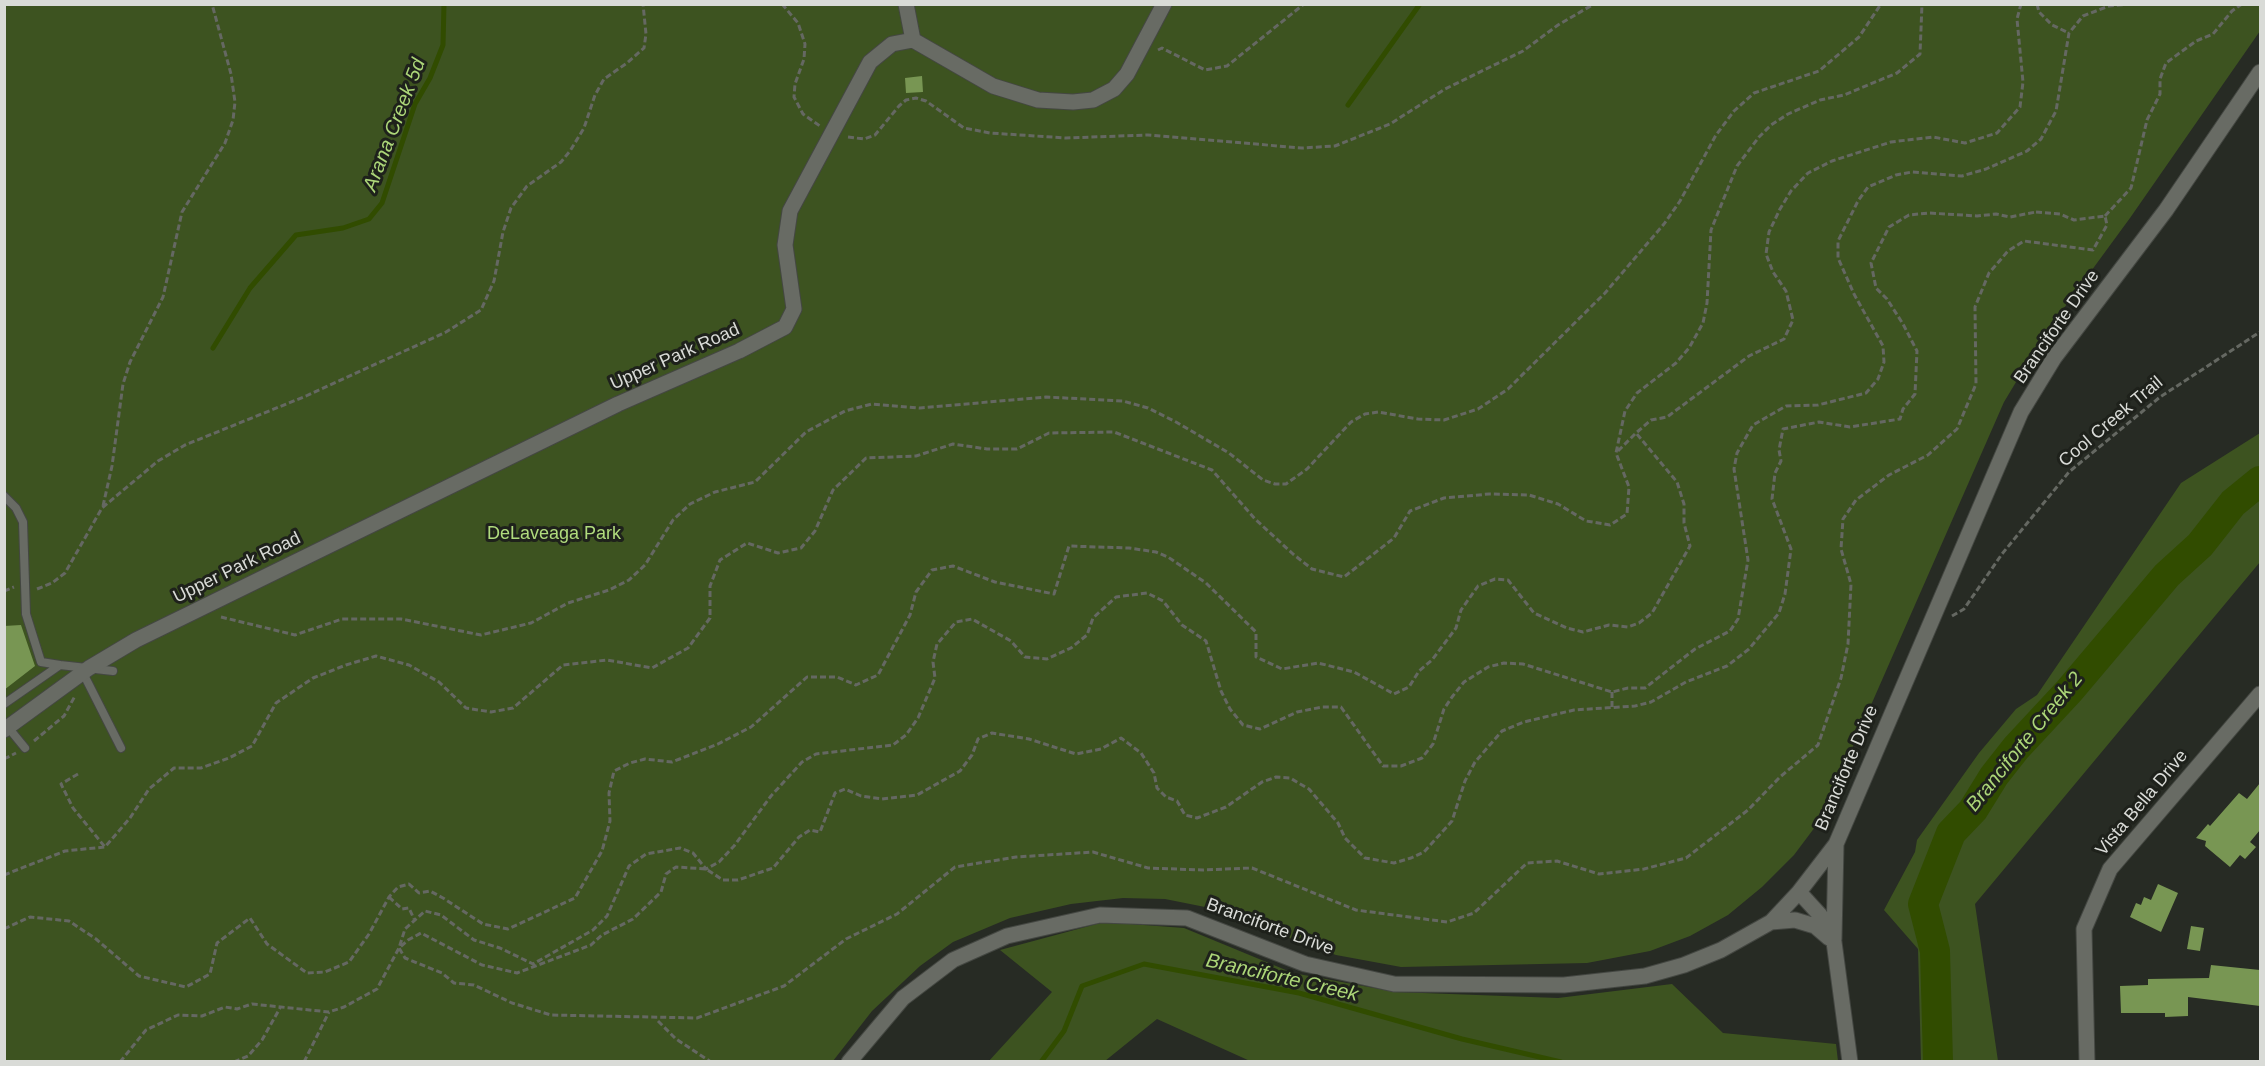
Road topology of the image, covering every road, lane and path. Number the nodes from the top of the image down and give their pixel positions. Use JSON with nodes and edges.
{"nodes":[{"id":1,"x":212,"y":4,"type":"edge"},
{"id":2,"x":643,"y":4,"type":"edge"},
{"id":3,"x":782,"y":4,"type":"edge"},
{"id":4,"x":906,"y":4,"type":"edge"},
{"id":5,"x":1164,"y":4,"type":"edge"},
{"id":6,"x":1304,"y":4,"type":"edge"},
{"id":7,"x":1594,"y":4,"type":"edge"},
{"id":8,"x":1881,"y":4,"type":"edge"},
{"id":9,"x":1922,"y":4,"type":"edge"},
{"id":10,"x":2021,"y":4,"type":"edge"},
{"id":11,"x":2037,"y":4,"type":"edge"},
{"id":12,"x":2094,"y":4,"type":"edge"},
{"id":13,"x":2130,"y":4,"type":"edge"},
{"id":14,"x":2242,"y":4,"type":"edge"},
{"id":15,"x":2094,"y":11,"type":"junction"},
{"id":16,"x":2069,"y":33,"type":"junction"},
{"id":17,"x":913,"y":40,"type":"junction"},
{"id":18,"x":1136,"y":60,"type":"junction"},
{"id":19,"x":2260,"y":72,"type":"edge"},
{"id":20,"x":833,"y":133,"type":"junction"},
{"id":21,"x":2105,"y":216,"type":"junction"},
{"id":22,"x":2260,"y":332,"type":"edge"},
{"id":23,"x":1636,"y":433,"type":"junction"},
{"id":24,"x":1616,"y":453,"type":"junction"},
{"id":25,"x":4,"y":496,"type":"edge"},
{"id":26,"x":102,"y":507,"type":"junction"},
{"id":27,"x":26,"y":584,"type":"junction"},
{"id":28,"x":214,"y":616,"type":"dead end"},
{"id":29,"x":1926,"y":630,"type":"junction"},
{"id":30,"x":60,"y":665,"type":"junction"},
{"id":31,"x":113,"y":671,"type":"dead end"},
{"id":32,"x":87,"y":675,"type":"junction"},
{"id":33,"x":1612,"y":692,"type":"junction"},
{"id":34,"x":2260,"y":693,"type":"edge"},
{"id":35,"x":4,"y":704,"type":"edge"},
{"id":36,"x":1612,"y":708,"type":"junction"},
{"id":37,"x":6,"y":727,"type":"edge"},
{"id":38,"x":25,"y":748,"type":"junction"},
{"id":39,"x":121,"y":748,"type":"dead end"},
{"id":40,"x":4,"y":759,"type":"edge"},
{"id":41,"x":78,"y":774,"type":"dead end"},
{"id":42,"x":1836,"y":844,"type":"junction"},
{"id":43,"x":105,"y":847,"type":"junction"},
{"id":44,"x":706,"y":869,"type":"junction"},
{"id":45,"x":4,"y":875,"type":"edge"},
{"id":46,"x":1799,"y":892,"type":"junction"},
{"id":47,"x":389,"y":897,"type":"junction"},
{"id":48,"x":414,"y":920,"type":"junction"},
{"id":49,"x":1771,"y":922,"type":"junction"},
{"id":50,"x":4,"y":929,"type":"edge"},
{"id":51,"x":1834,"y":942,"type":"junction"},
{"id":52,"x":399,"y":948,"type":"junction"},
{"id":53,"x":280,"y":1008,"type":"junction"},
{"id":54,"x":329,"y":1012,"type":"junction"},
{"id":55,"x":657,"y":1019,"type":"junction"},
{"id":56,"x":120,"y":1062,"type":"edge"},
{"id":57,"x":234,"y":1062,"type":"edge"},
{"id":58,"x":304,"y":1062,"type":"edge"},
{"id":59,"x":711,"y":1062,"type":"edge"},
{"id":60,"x":849,"y":1062,"type":"edge"},
{"id":61,"x":1851,"y":1062,"type":"edge"},
{"id":62,"x":2087,"y":1062,"type":"edge"}],
"edges":[{"from":1,"to":26,"type":"path"},
{"from":2,"to":26,"type":"path"},
{"from":3,"to":20,"type":"path"},
{"from":4,"to":17,"type":"street"},
{"from":5,"to":18,"type":"street"},
{"from":6,"to":18,"type":"path"},
{"from":7,"to":20,"type":"path"},
{"from":8,"to":28,"type":"path"},
{"from":9,"to":24,"type":"path"},
{"from":10,"to":23,"type":"path"},
{"from":11,"to":16,"type":"path"},
{"from":12,"to":15,"type":"path"},
{"from":13,"to":15,"type":"path"},
{"from":14,"to":21,"type":"path"},
{"from":15,"to":16,"type":"path"},
{"from":16,"to":33,"type":"path"},
{"from":17,"to":18,"type":"street"},
{"from":17,"to":20,"type":"street","name":"Upper Park Road"},
{"from":19,"to":29,"type":"street","name":"Branciforte Drive"},
{"from":20,"to":32,"type":"street","name":"Upper Park Road"},
{"from":21,"to":36,"type":"path"},
{"from":21,"to":55,"type":"path"},
{"from":22,"to":29,"type":"path","name":"Cool Creek Trail"},
{"from":23,"to":24,"type":"path"},
{"from":23,"to":47,"type":"path"},
{"from":24,"to":43,"type":"path"},
{"from":25,"to":27,"type":"lane"},
{"from":26,"to":27,"type":"path"},
{"from":27,"to":30,"type":"lane"},
{"from":29,"to":42,"type":"street","name":"Branciforte Drive"},
{"from":30,"to":32,"type":"lane"},
{"from":30,"to":35,"type":"lane"},
{"from":31,"to":32,"type":"lane"},
{"from":32,"to":37,"type":"street","name":"Upper Park Road"},
{"from":32,"to":38,"type":"path"},
{"from":32,"to":39,"type":"lane"},
{"from":33,"to":36,"type":"path"},
{"from":33,"to":44,"type":"path"},
{"from":34,"to":62,"type":"street","name":"Vista Bella Drive"},
{"from":36,"to":44,"type":"path"},
{"from":37,"to":38,"type":"lane"},
{"from":38,"to":40,"type":"path"},
{"from":41,"to":43,"type":"path"},
{"from":42,"to":46,"type":"street","name":"Branciforte Drive"},
{"from":42,"to":51,"type":"street"},
{"from":43,"to":45,"type":"path"},
{"from":44,"to":48,"type":"path"},
{"from":44,"to":52,"type":"path"},
{"from":46,"to":49,"type":"street","name":"Branciforte Drive"},
{"from":46,"to":51,"type":"street"},
{"from":47,"to":48,"type":"path"},
{"from":47,"to":50,"type":"path"},
{"from":48,"to":52,"type":"path"},
{"from":49,"to":51,"type":"street"},
{"from":49,"to":60,"type":"street","name":"Branciforte Drive"},
{"from":51,"to":61,"type":"street"},
{"from":52,"to":54,"type":"path"},
{"from":52,"to":55,"type":"path"},
{"from":53,"to":54,"type":"path"},
{"from":53,"to":56,"type":"path"},
{"from":53,"to":57,"type":"path"},
{"from":54,"to":58,"type":"path"},
{"from":55,"to":59,"type":"path"}]}
